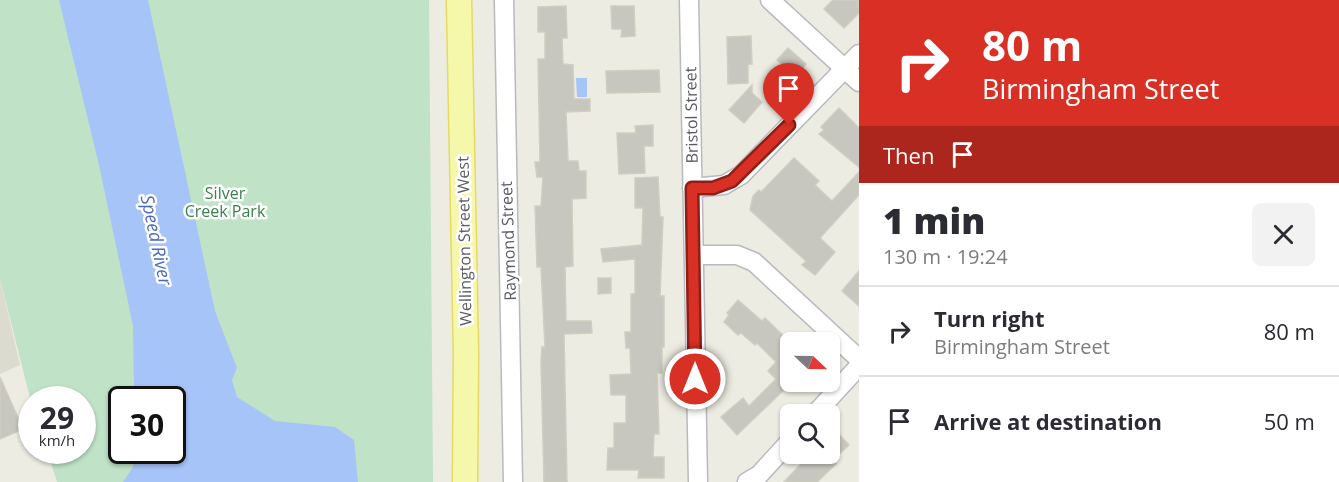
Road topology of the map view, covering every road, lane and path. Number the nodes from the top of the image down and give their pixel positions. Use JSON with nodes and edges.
{"nodes":[{"id":1,"x":459,"y":0,"type":"edge"},
{"id":2,"x":504,"y":0,"type":"edge"},
{"id":3,"x":689,"y":0,"type":"edge"},
{"id":4,"x":771,"y":0,"type":"edge"},
{"id":5,"x":859,"y":54,"type":"edge"},
{"id":6,"x":845,"y":69,"type":"junction"},
{"id":7,"x":859,"y":82,"type":"edge"},
{"id":8,"x":692,"y":188,"type":"junction"},
{"id":9,"x":694,"y":255,"type":"junction"},
{"id":10,"x":859,"y":359,"type":"edge"},
{"id":11,"x":859,"y":366,"type":"edge"},
{"id":12,"x":824,"y":404,"type":"edge"},
{"id":13,"x":780,"y":452,"type":"edge"},
{"id":14,"x":465,"y":482,"type":"edge"},
{"id":15,"x":513,"y":482,"type":"edge"},
{"id":16,"x":698,"y":482,"type":"edge"},
{"id":17,"x":747,"y":482,"type":"edge"}],
"edges":[{"from":1,"to":14,"type":"main road","name":"Wellington Street West"},
{"from":2,"to":15,"type":"street","name":"Raymond Street"},
{"from":3,"to":8,"type":"street","name":"Bristol Street"},
{"from":4,"to":6,"type":"street"},
{"from":5,"to":6,"type":"street"},
{"from":6,"to":7,"type":"street"},
{"from":6,"to":8,"type":"street"},
{"from":8,"to":9,"type":"street","name":"Bristol Street"},
{"from":9,"to":10,"type":"street"},
{"from":9,"to":16,"type":"street","name":"Bristol Street"},
{"from":11,"to":12,"type":"street"},
{"from":13,"to":17,"type":"street"}]}
